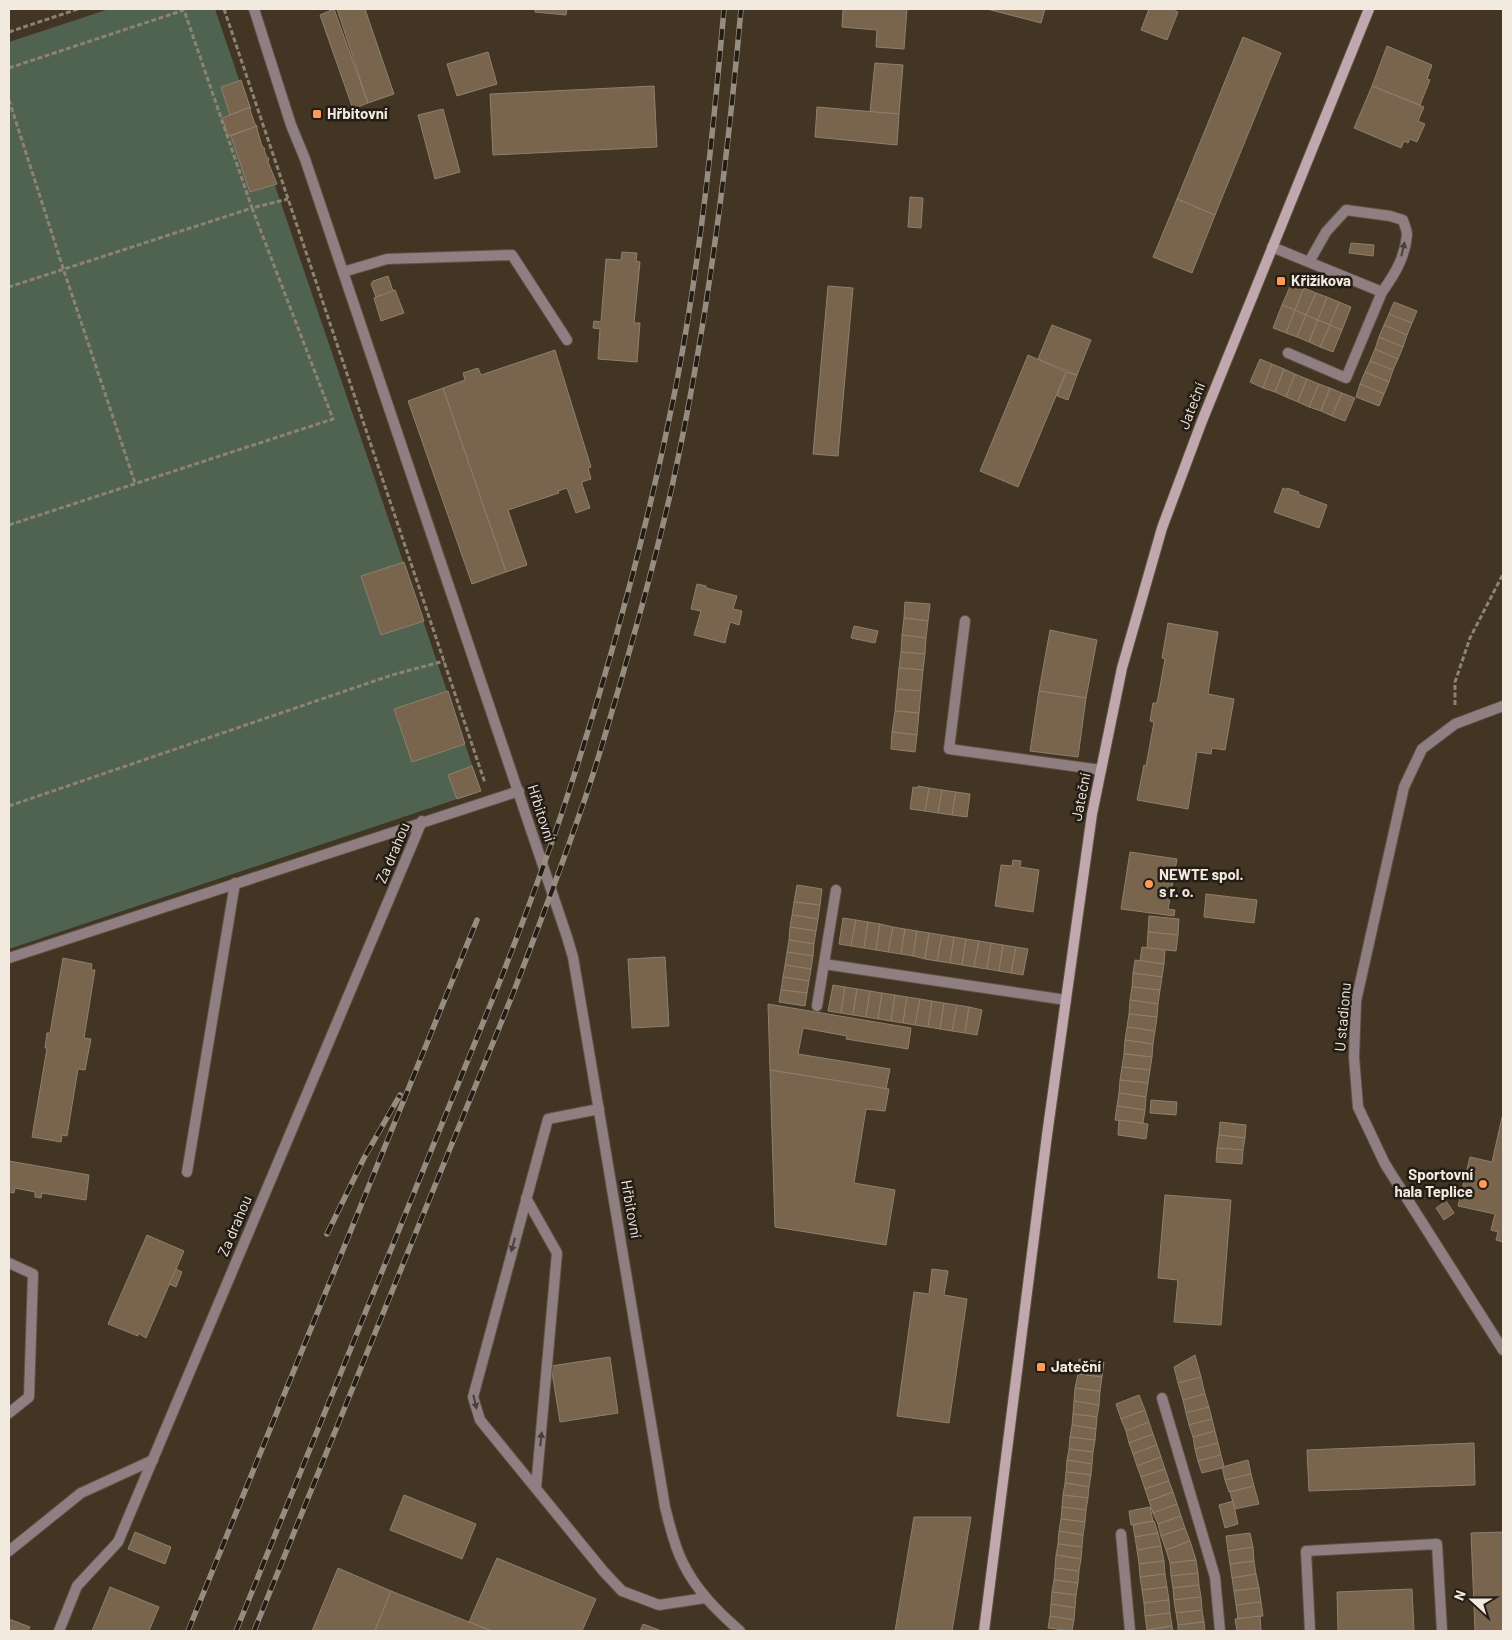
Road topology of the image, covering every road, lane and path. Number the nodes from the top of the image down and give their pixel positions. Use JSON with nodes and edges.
{"nodes":[{"id":1,"x":78,"y":9,"type":"edge"},
{"id":2,"x":224,"y":9,"type":"edge"},
{"id":3,"x":254,"y":9,"type":"edge"},
{"id":4,"x":1369,"y":9,"type":"edge"},
{"id":5,"x":9,"y":32,"type":"edge"},
{"id":6,"x":9,"y":68,"type":"edge"},
{"id":7,"x":9,"y":100,"type":"edge"},
{"id":8,"x":288,"y":199,"type":"junction"},
{"id":9,"x":252,"y":208,"type":"junction"},
{"id":10,"x":1272,"y":247,"type":"junction"},
{"id":11,"x":1309,"y":262,"type":"junction"},
{"id":12,"x":62,"y":268,"type":"junction"},
{"id":13,"x":343,"y":272,"type":"junction"},
{"id":14,"x":9,"y":286,"type":"edge"},
{"id":15,"x":1382,"y":292,"type":"junction"},
{"id":16,"x":567,"y":340,"type":"dead end"},
{"id":17,"x":1288,"y":354,"type":"dead end"},
{"id":18,"x":135,"y":483,"type":"junction"},
{"id":19,"x":9,"y":525,"type":"edge"},
{"id":20,"x":1503,"y":574,"type":"edge"},
{"id":21,"x":965,"y":621,"type":"dead end"},
{"id":22,"x":444,"y":660,"type":"junction"},
{"id":23,"x":1503,"y":706,"type":"edge"},
{"id":24,"x":1455,"y":724,"type":"junction"},
{"id":25,"x":1101,"y":770,"type":"junction"},
{"id":26,"x":519,"y":791,"type":"junction"},
{"id":27,"x":491,"y":800,"type":"junction"},
{"id":28,"x":9,"y":806,"type":"edge"},
{"id":29,"x":422,"y":821,"type":"junction"},
{"id":30,"x":235,"y":883,"type":"junction"},
{"id":31,"x":836,"y":890,"type":"dead end"},
{"id":32,"x":9,"y":958,"type":"edge"},
{"id":33,"x":824,"y":964,"type":"junction"},
{"id":34,"x":1066,"y":1000,"type":"junction"},
{"id":35,"x":817,"y":1006,"type":"dead end"},
{"id":36,"x":599,"y":1110,"type":"junction"},
{"id":37,"x":187,"y":1172,"type":"dead end"},
{"id":38,"x":526,"y":1198,"type":"junction"},
{"id":39,"x":9,"y":1263,"type":"edge"},
{"id":40,"x":1503,"y":1350,"type":"edge"},
{"id":41,"x":1162,"y":1398,"type":"dead end"},
{"id":42,"x":9,"y":1413,"type":"edge"},
{"id":43,"x":153,"y":1460,"type":"junction"},
{"id":44,"x":536,"y":1488,"type":"junction"},
{"id":45,"x":1121,"y":1534,"type":"dead end"},
{"id":46,"x":9,"y":1551,"type":"edge"},
{"id":47,"x":705,"y":1598,"type":"junction"},
{"id":48,"x":59,"y":1631,"type":"edge"},
{"id":49,"x":740,"y":1631,"type":"edge"},
{"id":50,"x":984,"y":1631,"type":"edge"},
{"id":51,"x":1130,"y":1631,"type":"edge"},
{"id":52,"x":1220,"y":1631,"type":"edge"},
{"id":53,"x":1310,"y":1631,"type":"edge"},
{"id":54,"x":1442,"y":1631,"type":"edge"}],
"edges":[{"from":1,"to":5,"type":"path"},
{"from":2,"to":8,"type":"path"},
{"from":3,"to":13,"type":"street","name":"Hřbitovní"},
{"from":4,"to":10,"type":"main road","name":"Jateční"},
{"from":6,"to":9,"type":"path"},
{"from":7,"to":12,"type":"path"},
{"from":8,"to":9,"type":"path"},
{"from":8,"to":22,"type":"path"},
{"from":9,"to":12,"type":"path"},
{"from":9,"to":18,"type":"path"},
{"from":10,"to":11,"type":"street"},
{"from":10,"to":25,"type":"main road","name":"Jateční"},
{"from":11,"to":15,"type":"street"},
{"from":15,"to":11,"type":"street","one_way":true},
{"from":12,"to":14,"type":"path"},
{"from":12,"to":18,"type":"path"},
{"from":13,"to":16,"type":"street"},
{"from":13,"to":26,"type":"street","name":"Hřbitovní"},
{"from":15,"to":17,"type":"street"},
{"from":18,"to":19,"type":"path"},
{"from":20,"to":24,"type":"path"},
{"from":21,"to":25,"type":"street"},
{"from":22,"to":27,"type":"path"},
{"from":22,"to":28,"type":"path"},
{"from":23,"to":24,"type":"street","name":"U stadionu"},
{"from":24,"to":40,"type":"street","name":"U stadionu"},
{"from":25,"to":34,"type":"main road","name":"Jateční"},
{"from":26,"to":27,"type":"street"},
{"from":26,"to":36,"type":"street","name":"Hřbitovní"},
{"from":27,"to":29,"type":"street"},
{"from":29,"to":30,"type":"street"},
{"from":29,"to":43,"type":"street","name":"Za drahou"},
{"from":30,"to":32,"type":"street"},
{"from":30,"to":37,"type":"street"},
{"from":31,"to":33,"type":"street"},
{"from":33,"to":34,"type":"street"},
{"from":33,"to":35,"type":"street"},
{"from":34,"to":50,"type":"main road","name":"Jateční"},
{"from":36,"to":38,"type":"street"},
{"from":36,"to":47,"type":"street","name":"Hřbitovní"},
{"from":44,"to":38,"type":"street","one_way":true},
{"from":38,"to":44,"type":"street","one_way":true},
{"from":39,"to":42,"type":"street"},
{"from":41,"to":52,"type":"street"},
{"from":43,"to":46,"type":"street"},
{"from":43,"to":48,"type":"street","name":"Za drahou"},
{"from":44,"to":47,"type":"street"},
{"from":45,"to":51,"type":"street"},
{"from":47,"to":49,"type":"street","name":"Hřbitovní"},
{"from":53,"to":54,"type":"street"}]}
